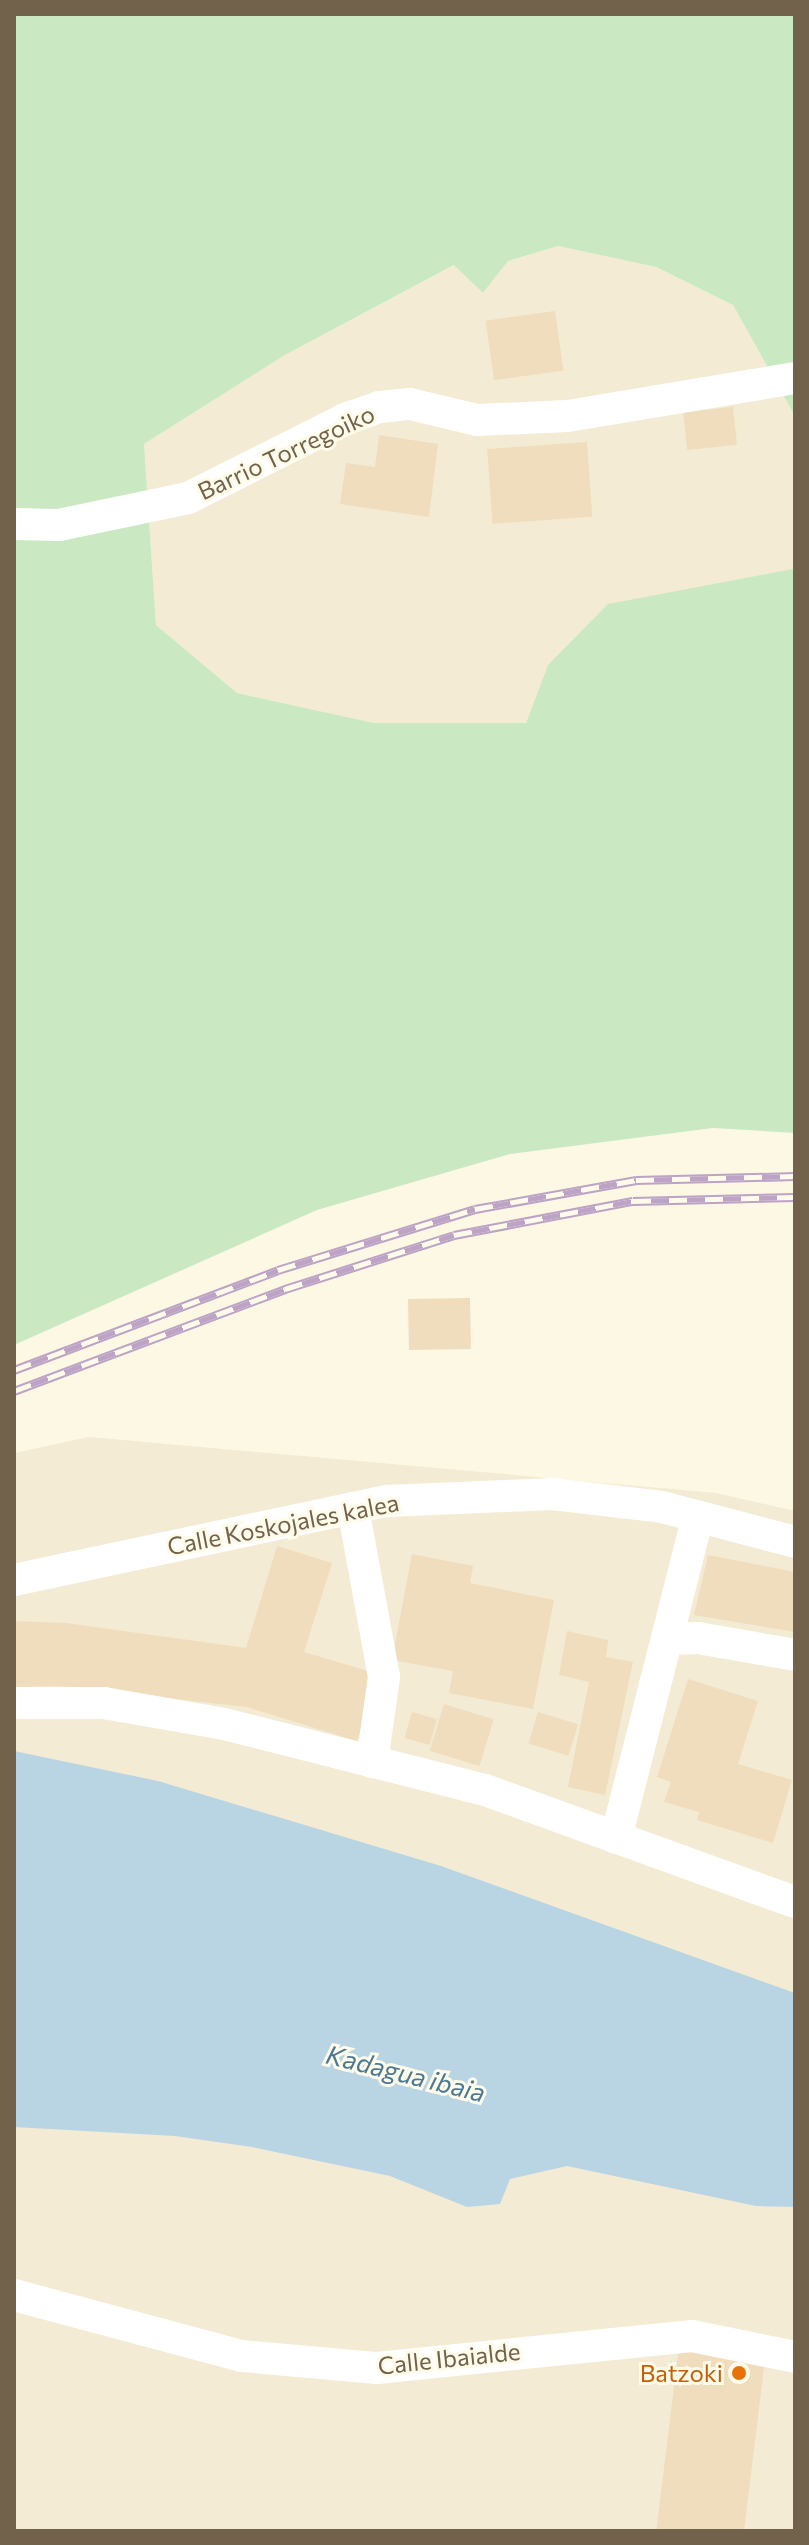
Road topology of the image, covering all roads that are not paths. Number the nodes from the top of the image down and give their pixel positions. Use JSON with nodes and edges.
{"nodes":[{"id":1,"x":795,"y":378,"type":"edge"},
{"id":2,"x":14,"y":524,"type":"edge"},
{"id":3,"x":353,"y":1508,"type":"junction"},
{"id":4,"x":698,"y":1517,"type":"junction"},
{"id":5,"x":795,"y":1542,"type":"edge"},
{"id":6,"x":14,"y":1580,"type":"edge"},
{"id":7,"x":667,"y":1639,"type":"junction"},
{"id":8,"x":795,"y":1655,"type":"edge"},
{"id":9,"x":14,"y":1703,"type":"edge"},
{"id":10,"x":372,"y":1762,"type":"junction"},
{"id":11,"x":616,"y":1838,"type":"junction"},
{"id":12,"x":795,"y":1902,"type":"edge"},
{"id":13,"x":14,"y":2295,"type":"edge"},
{"id":14,"x":794,"y":2357,"type":"edge"}],
"edges":[{"from":1,"to":2,"type":"street","name":"Barrio Torregoiko"},
{"from":3,"to":4,"type":"street","name":"Calle Koskojales kalea"},
{"from":3,"to":6,"type":"street","name":"Calle Koskojales kalea"},
{"from":3,"to":10,"type":"street"},
{"from":4,"to":5,"type":"street","name":"Calle Koskojales kalea"},
{"from":4,"to":7,"type":"street"},
{"from":7,"to":8,"type":"street"},
{"from":7,"to":11,"type":"street"},
{"from":9,"to":10,"type":"street"},
{"from":10,"to":11,"type":"street"},
{"from":11,"to":12,"type":"street"},
{"from":13,"to":14,"type":"street","name":"Calle Ibaialde"}]}
